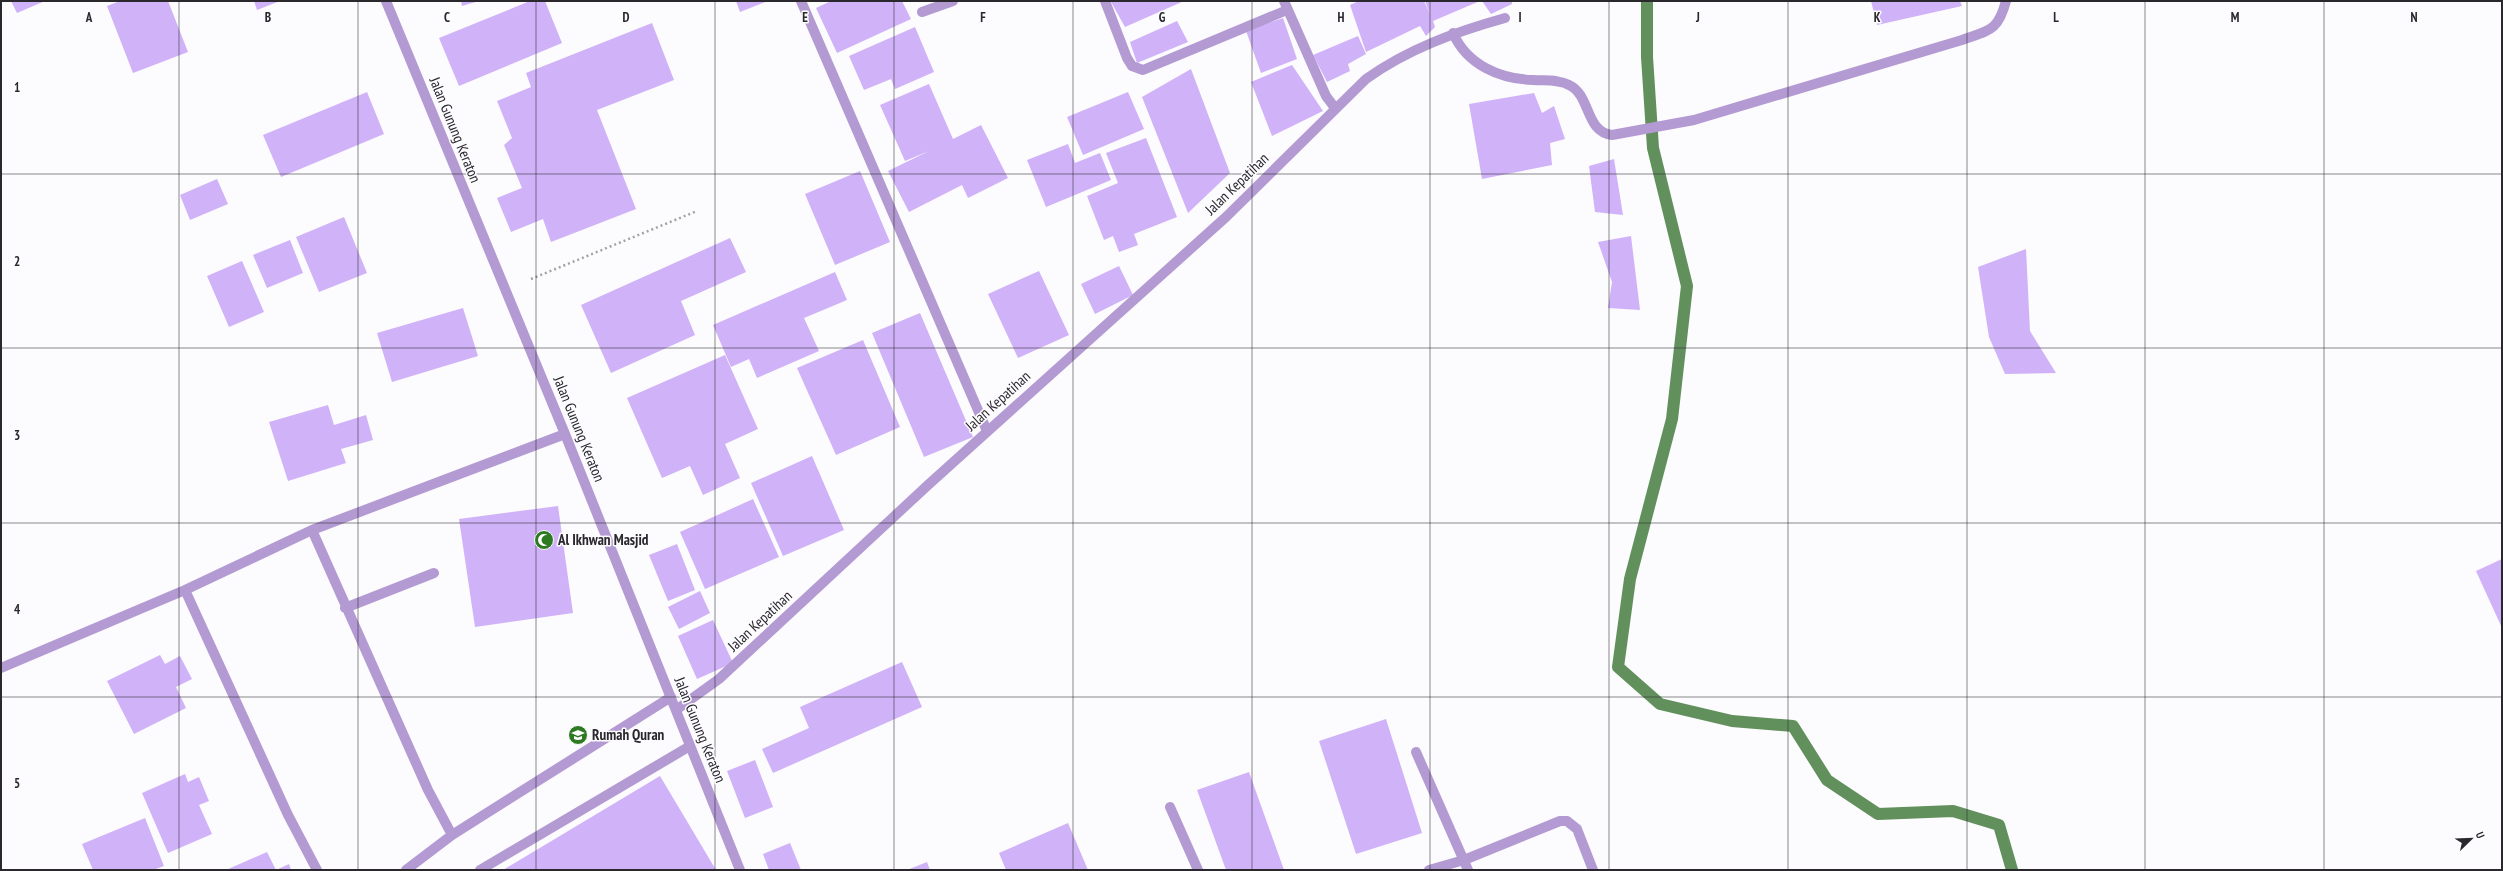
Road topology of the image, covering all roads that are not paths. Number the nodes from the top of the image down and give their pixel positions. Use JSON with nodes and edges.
{"nodes":[{"id":1,"x":386,"y":1,"type":"edge"},
{"id":2,"x":801,"y":1,"type":"edge"},
{"id":3,"x":953,"y":1,"type":"edge"},
{"id":4,"x":1105,"y":1,"type":"edge"},
{"id":5,"x":2006,"y":1,"type":"edge"},
{"id":6,"x":1286,"y":6,"type":"edge"},
{"id":7,"x":922,"y":12,"type":"dead end"},
{"id":8,"x":1505,"y":18,"type":"dead end"},
{"id":9,"x":1454,"y":36,"type":"junction"},
{"id":10,"x":1335,"y":108,"type":"junction"},
{"id":11,"x":988,"y":431,"type":"junction"},
{"id":12,"x":565,"y":434,"type":"junction"},
{"id":13,"x":312,"y":530,"type":"junction"},
{"id":14,"x":434,"y":573,"type":"dead end"},
{"id":15,"x":185,"y":590,"type":"junction"},
{"id":16,"x":345,"y":608,"type":"junction"},
{"id":17,"x":1,"y":668,"type":"edge"},
{"id":18,"x":671,"y":697,"type":"junction"},
{"id":19,"x":676,"y":710,"type":"junction"},
{"id":20,"x":690,"y":745,"type":"junction"},
{"id":21,"x":1416,"y":752,"type":"dead end"},
{"id":22,"x":1170,"y":807,"type":"dead end"},
{"id":23,"x":452,"y":835,"type":"junction"},
{"id":24,"x":1464,"y":860,"type":"junction"},
{"id":25,"x":317,"y":870,"type":"edge"},
{"id":26,"x":406,"y":870,"type":"edge"},
{"id":27,"x":480,"y":870,"type":"edge"},
{"id":28,"x":740,"y":870,"type":"edge"},
{"id":29,"x":1198,"y":870,"type":"edge"},
{"id":30,"x":1429,"y":870,"type":"edge"},
{"id":31,"x":1468,"y":870,"type":"edge"},
{"id":32,"x":1593,"y":870,"type":"edge"}],
"edges":[{"from":1,"to":12,"type":"street","name":"Jalan Gunung Keraton"},
{"from":2,"to":11,"type":"street"},
{"from":3,"to":7,"type":"street"},
{"from":4,"to":6,"type":"street"},
{"from":5,"to":9,"type":"street"},
{"from":6,"to":10,"type":"street"},
{"from":8,"to":9,"type":"street","name":"Jalan Kepatihan"},
{"from":9,"to":10,"type":"street","name":"Jalan Kepatihan"},
{"from":10,"to":11,"type":"street","name":"Jalan Kepatihan"},
{"from":11,"to":19,"type":"street","name":"Jalan Kepatihan"},
{"from":12,"to":13,"type":"street"},
{"from":12,"to":18,"type":"street","name":"Jalan Gunung Keraton"},
{"from":13,"to":15,"type":"street"},
{"from":13,"to":16,"type":"street"},
{"from":14,"to":16,"type":"street"},
{"from":15,"to":17,"type":"street"},
{"from":15,"to":25,"type":"street"},
{"from":16,"to":23,"type":"street"},
{"from":18,"to":19,"type":"street","name":"Jalan Gunung Keraton"},
{"from":18,"to":23,"type":"street"},
{"from":19,"to":20,"type":"street","name":"Jalan Gunung Keraton"},
{"from":20,"to":27,"type":"street"},
{"from":20,"to":28,"type":"street","name":"Jalan Gunung Keraton"},
{"from":21,"to":24,"type":"street"},
{"from":22,"to":29,"type":"street"},
{"from":23,"to":26,"type":"street"},
{"from":24,"to":30,"type":"street"},
{"from":24,"to":31,"type":"street"},
{"from":24,"to":32,"type":"street"}]}
